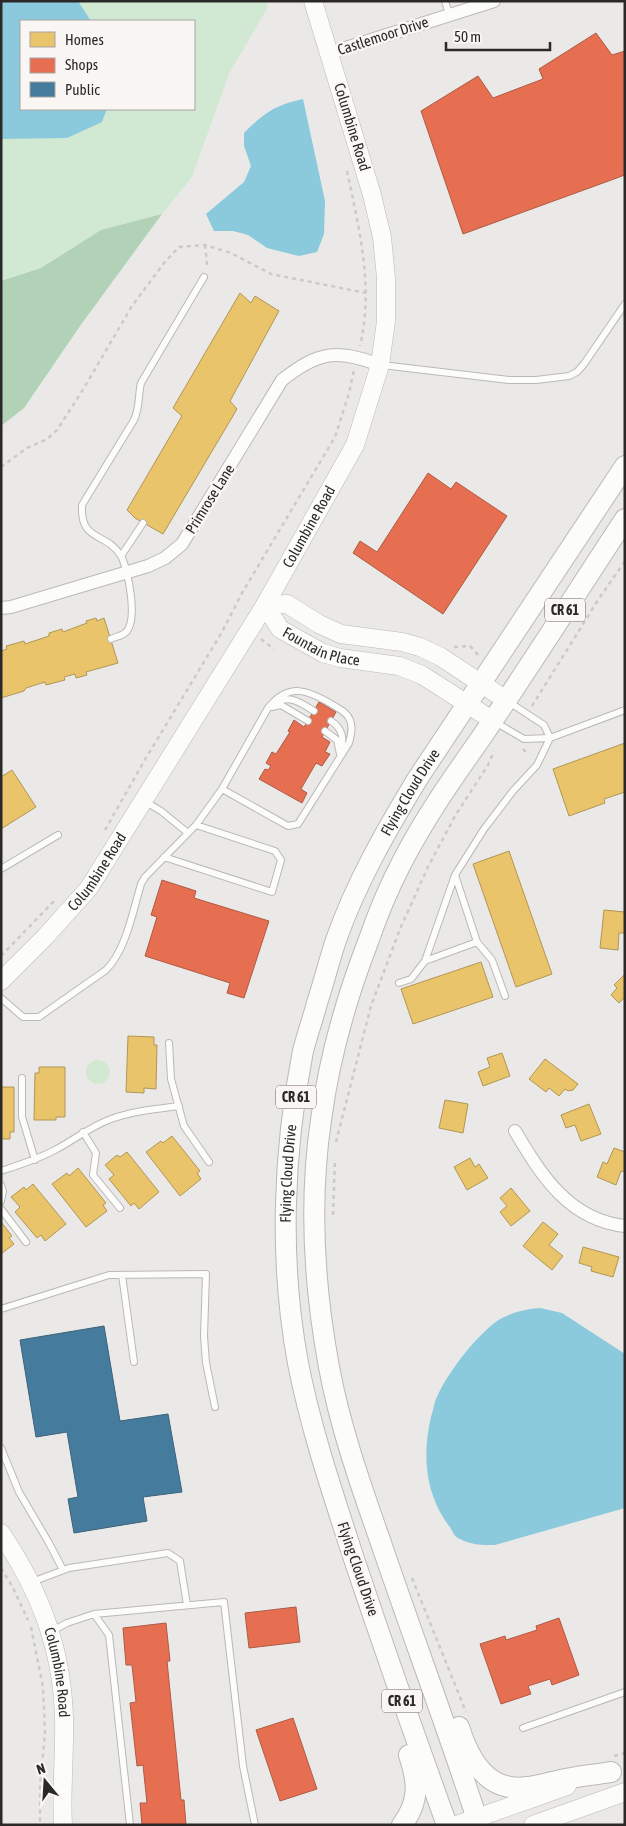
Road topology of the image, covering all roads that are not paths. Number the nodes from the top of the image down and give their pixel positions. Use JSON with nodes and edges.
{"nodes":[{"id":1,"x":313,"y":1,"type":"edge"},
{"id":2,"x":445,"y":1,"type":"edge"},
{"id":3,"x":494,"y":1,"type":"edge"},
{"id":4,"x":449,"y":14,"type":"junction"},
{"id":5,"x":330,"y":53,"type":"junction"},
{"id":6,"x":204,"y":277,"type":"road end"},
{"id":7,"x":625,"y":304,"type":"edge"},
{"id":8,"x":380,"y":365,"type":"junction"},
{"id":9,"x":625,"y":466,"type":"edge"},
{"id":10,"x":625,"y":519,"type":"edge"},
{"id":11,"x":143,"y":523,"type":"dead end"},
{"id":12,"x":121,"y":556,"type":"junction"},
{"id":13,"x":125,"y":571,"type":"junction"},
{"id":14,"x":265,"y":605,"type":"junction"},
{"id":15,"x":1,"y":608,"type":"edge"},
{"id":16,"x":111,"y":638,"type":"dead end"},
{"id":17,"x":480,"y":683,"type":"junction"},
{"id":18,"x":506,"y":700,"type":"junction"},
{"id":19,"x":467,"y":704,"type":"junction"},
{"id":20,"x":268,"y":708,"type":"junction"},
{"id":21,"x":314,"y":710,"type":"dead end"},
{"id":22,"x":625,"y":710,"type":"edge"},
{"id":23,"x":308,"y":720,"type":"dead end"},
{"id":24,"x":492,"y":720,"type":"junction"},
{"id":25,"x":331,"y":721,"type":"dead end"},
{"id":26,"x":325,"y":731,"type":"dead end"},
{"id":27,"x":550,"y":738,"type":"junction"},
{"id":28,"x":340,"y":757,"type":"junction"},
{"id":29,"x":222,"y":789,"type":"junction"},
{"id":30,"x":143,"y":801,"type":"junction"},
{"id":31,"x":196,"y":825,"type":"junction"},
{"id":32,"x":188,"y":833,"type":"junction"},
{"id":33,"x":58,"y":835,"type":"dead end"},
{"id":34,"x":164,"y":857,"type":"junction"},
{"id":35,"x":1,"y":869,"type":"edge"},
{"id":36,"x":455,"y":874,"type":"junction"},
{"id":37,"x":477,"y":942,"type":"junction"},
{"id":38,"x":424,"y":960,"type":"junction"},
{"id":39,"x":1,"y":981,"type":"edge"},
{"id":40,"x":399,"y":983,"type":"dead end"},
{"id":41,"x":505,"y":996,"type":"dead end"},
{"id":42,"x":1,"y":998,"type":"edge"},
{"id":43,"x":169,"y":1043,"type":"dead end"},
{"id":44,"x":22,"y":1078,"type":"dead end"},
{"id":45,"x":179,"y":1106,"type":"junction"},
{"id":46,"x":515,"y":1131,"type":"dead end"},
{"id":47,"x":83,"y":1132,"type":"junction"},
{"id":48,"x":35,"y":1160,"type":"junction"},
{"id":49,"x":209,"y":1162,"type":"dead end"},
{"id":50,"x":1,"y":1171,"type":"edge"},
{"id":51,"x":1,"y":1185,"type":"edge"},
{"id":52,"x":1,"y":1201,"type":"edge"},
{"id":53,"x":1,"y":1208,"type":"edge"},
{"id":54,"x":120,"y":1208,"type":"dead end"},
{"id":55,"x":625,"y":1226,"type":"edge"},
{"id":56,"x":26,"y":1242,"type":"dead end"},
{"id":57,"x":122,"y":1275,"type":"junction"},
{"id":58,"x":1,"y":1309,"type":"edge"},
{"id":59,"x":134,"y":1362,"type":"dead end"},
{"id":60,"x":215,"y":1407,"type":"dead end"},
{"id":61,"x":1,"y":1448,"type":"edge"},
{"id":62,"x":1,"y":1533,"type":"edge"},
{"id":63,"x":389,"y":1566,"type":"junction"},
{"id":64,"x":63,"y":1570,"type":"junction"},
{"id":65,"x":360,"y":1576,"type":"junction"},
{"id":66,"x":30,"y":1583,"type":"junction"},
{"id":67,"x":187,"y":1605,"type":"junction"},
{"id":68,"x":94,"y":1614,"type":"junction"},
{"id":69,"x":51,"y":1632,"type":"junction"},
{"id":70,"x":625,"y":1692,"type":"edge"},
{"id":71,"x":523,"y":1728,"type":"dead end"},
{"id":72,"x":614,"y":1766,"type":"edge"},
{"id":73,"x":625,"y":1792,"type":"edge"},
{"id":74,"x":478,"y":1821,"type":"edge"},
{"id":75,"x":64,"y":1825,"type":"edge"},
{"id":76,"x":130,"y":1825,"type":"edge"},
{"id":77,"x":256,"y":1825,"type":"edge"},
{"id":78,"x":402,"y":1825,"type":"edge"},
{"id":79,"x":446,"y":1825,"type":"edge"},
{"id":80,"x":458,"y":1825,"type":"edge"},
{"id":81,"x":533,"y":1825,"type":"edge"}],
"edges":[{"from":1,"to":5,"type":"street","name":"Columbine Road"},
{"from":2,"to":4,"type":"lane"},
{"from":3,"to":4,"type":"street","name":"Castlemoor Drive"},
{"from":4,"to":5,"type":"street","name":"Castlemoor Drive"},
{"from":5,"to":8,"type":"street","name":"Columbine Road"},
{"from":6,"to":12,"type":"lane"},
{"from":7,"to":8,"type":"lane"},
{"from":8,"to":13,"type":"street","name":"Primrose Lane"},
{"from":8,"to":14,"type":"street","name":"Columbine Road"},
{"from":9,"to":17,"type":"main road","name":"Flying Cloud Drive","number":"CR 61"},
{"from":10,"to":18,"type":"main road","name":"Flying Cloud Drive","number":"CR 61"},
{"from":11,"to":12,"type":"lane"},
{"from":12,"to":13,"type":"lane"},
{"from":13,"to":15,"type":"street","name":"Primrose Lane"},
{"from":13,"to":16,"type":"lane"},
{"from":14,"to":17,"type":"street","name":"Fountain Place"},
{"from":14,"to":19,"type":"street","name":"Fountain Place"},
{"from":14,"to":30,"type":"street","name":"Columbine Road"},
{"from":17,"to":18,"type":"street","name":"Fountain Place"},
{"from":17,"to":19,"type":"main road","name":"Flying Cloud Drive","number":"CR 61"},
{"from":18,"to":24,"type":"main road","name":"Flying Cloud Drive","number":"CR 61"},
{"from":18,"to":27,"type":"lane"},
{"from":19,"to":24,"type":"street","name":"Fountain Place"},
{"from":19,"to":65,"type":"main road","name":"Flying Cloud Drive","number":"CR 61"},
{"from":20,"to":21,"type":"lane"},
{"from":20,"to":23,"type":"lane"},
{"from":20,"to":28,"type":"lane"},
{"from":20,"to":29,"type":"lane"},
{"from":22,"to":27,"type":"lane"},
{"from":24,"to":27,"type":"lane"},
{"from":24,"to":63,"type":"main road","name":"Flying Cloud Drive","number":"CR 61"},
{"from":25,"to":28,"type":"lane"},
{"from":26,"to":28,"type":"lane"},
{"from":27,"to":36,"type":"lane"},
{"from":28,"to":29,"type":"lane"},
{"from":29,"to":31,"type":"lane"},
{"from":30,"to":32,"type":"lane"},
{"from":30,"to":39,"type":"street","name":"Columbine Road"},
{"from":31,"to":32,"type":"lane"},
{"from":31,"to":34,"type":"lane"},
{"from":32,"to":34,"type":"lane"},
{"from":33,"to":35,"type":"lane"},
{"from":34,"to":42,"type":"lane"},
{"from":36,"to":37,"type":"lane"},
{"from":36,"to":38,"type":"lane"},
{"from":37,"to":38,"type":"lane"},
{"from":37,"to":41,"type":"lane"},
{"from":38,"to":40,"type":"lane"},
{"from":43,"to":45,"type":"lane"},
{"from":44,"to":48,"type":"lane"},
{"from":45,"to":47,"type":"lane"},
{"from":45,"to":49,"type":"lane"},
{"from":46,"to":55,"type":"street"},
{"from":47,"to":48,"type":"lane"},
{"from":47,"to":54,"type":"lane"},
{"from":48,"to":50,"type":"lane"},
{"from":51,"to":52,"type":"lane"},
{"from":53,"to":56,"type":"lane"},
{"from":57,"to":58,"type":"lane"},
{"from":57,"to":59,"type":"lane"},
{"from":57,"to":60,"type":"lane"},
{"from":61,"to":64,"type":"lane"},
{"from":62,"to":66,"type":"street","name":"Columbine Road"},
{"from":63,"to":72,"type":"main road"},
{"from":63,"to":74,"type":"main road","name":"Flying Cloud Drive","number":"CR 61"},
{"from":64,"to":66,"type":"lane"},
{"from":64,"to":67,"type":"lane"},
{"from":65,"to":78,"type":"main road"},
{"from":65,"to":79,"type":"main road","name":"Flying Cloud Drive","number":"CR 61"},
{"from":66,"to":69,"type":"street","name":"Columbine Road"},
{"from":67,"to":68,"type":"lane"},
{"from":67,"to":77,"type":"lane"},
{"from":68,"to":69,"type":"lane"},
{"from":68,"to":76,"type":"lane"},
{"from":69,"to":75,"type":"street","name":"Columbine Road"},
{"from":70,"to":71,"type":"lane"},
{"from":72,"to":74,"type":"street"},
{"from":73,"to":81,"type":"street"},
{"from":74,"to":80,"type":"street"}]}
